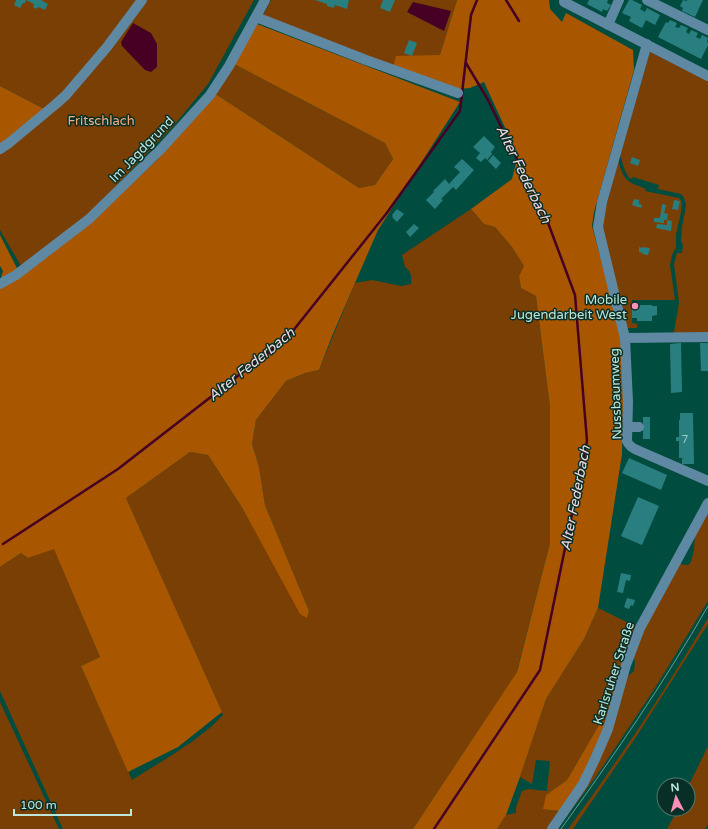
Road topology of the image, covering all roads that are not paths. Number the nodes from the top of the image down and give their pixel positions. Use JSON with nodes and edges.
{"nodes":[{"id":1,"x":142,"y":0,"type":"edge"},
{"id":2,"x":265,"y":0,"type":"edge"},
{"id":3,"x":619,"y":0,"type":"edge"},
{"id":4,"x":647,"y":0,"type":"edge"},
{"id":5,"x":564,"y":1,"type":"edge"},
{"id":6,"x":256,"y":17,"type":"junction"},
{"id":7,"x":608,"y":25,"type":"junction"},
{"id":8,"x":708,"y":30,"type":"edge"},
{"id":9,"x":647,"y":44,"type":"junction"},
{"id":10,"x":708,"y":76,"type":"edge"},
{"id":11,"x":458,"y":93,"type":"dead end"},
{"id":12,"x":0,"y":149,"type":"edge"},
{"id":13,"x":0,"y":284,"type":"edge"},
{"id":14,"x":708,"y":337,"type":"edge"},
{"id":15,"x":625,"y":338,"type":"junction"},
{"id":16,"x":628,"y":427,"type":"junction"},
{"id":17,"x":639,"y":427,"type":"dead end"},
{"id":18,"x":708,"y":481,"type":"edge"},
{"id":19,"x":708,"y":503,"type":"edge"},
{"id":20,"x":552,"y":829,"type":"edge"}],
"edges":[{"from":1,"to":12,"type":"street"},
{"from":2,"to":6,"type":"street","name":"Im Jagdgrund"},
{"from":3,"to":7,"type":"street"},
{"from":4,"to":8,"type":"street"},
{"from":5,"to":7,"type":"street"},
{"from":6,"to":11,"type":"street"},
{"from":6,"to":13,"type":"street","name":"Im Jagdgrund"},
{"from":7,"to":9,"type":"street"},
{"from":9,"to":10,"type":"street"},
{"from":9,"to":15,"type":"street"},
{"from":14,"to":15,"type":"street","name":"Nussbaumweg"},
{"from":15,"to":16,"type":"street","name":"Nussbaumweg"},
{"from":16,"to":17,"type":"street"},
{"from":16,"to":18,"type":"street","name":"Nussbaumweg"},
{"from":19,"to":20,"type":"street","name":"Karlsruher Straße"}]}
